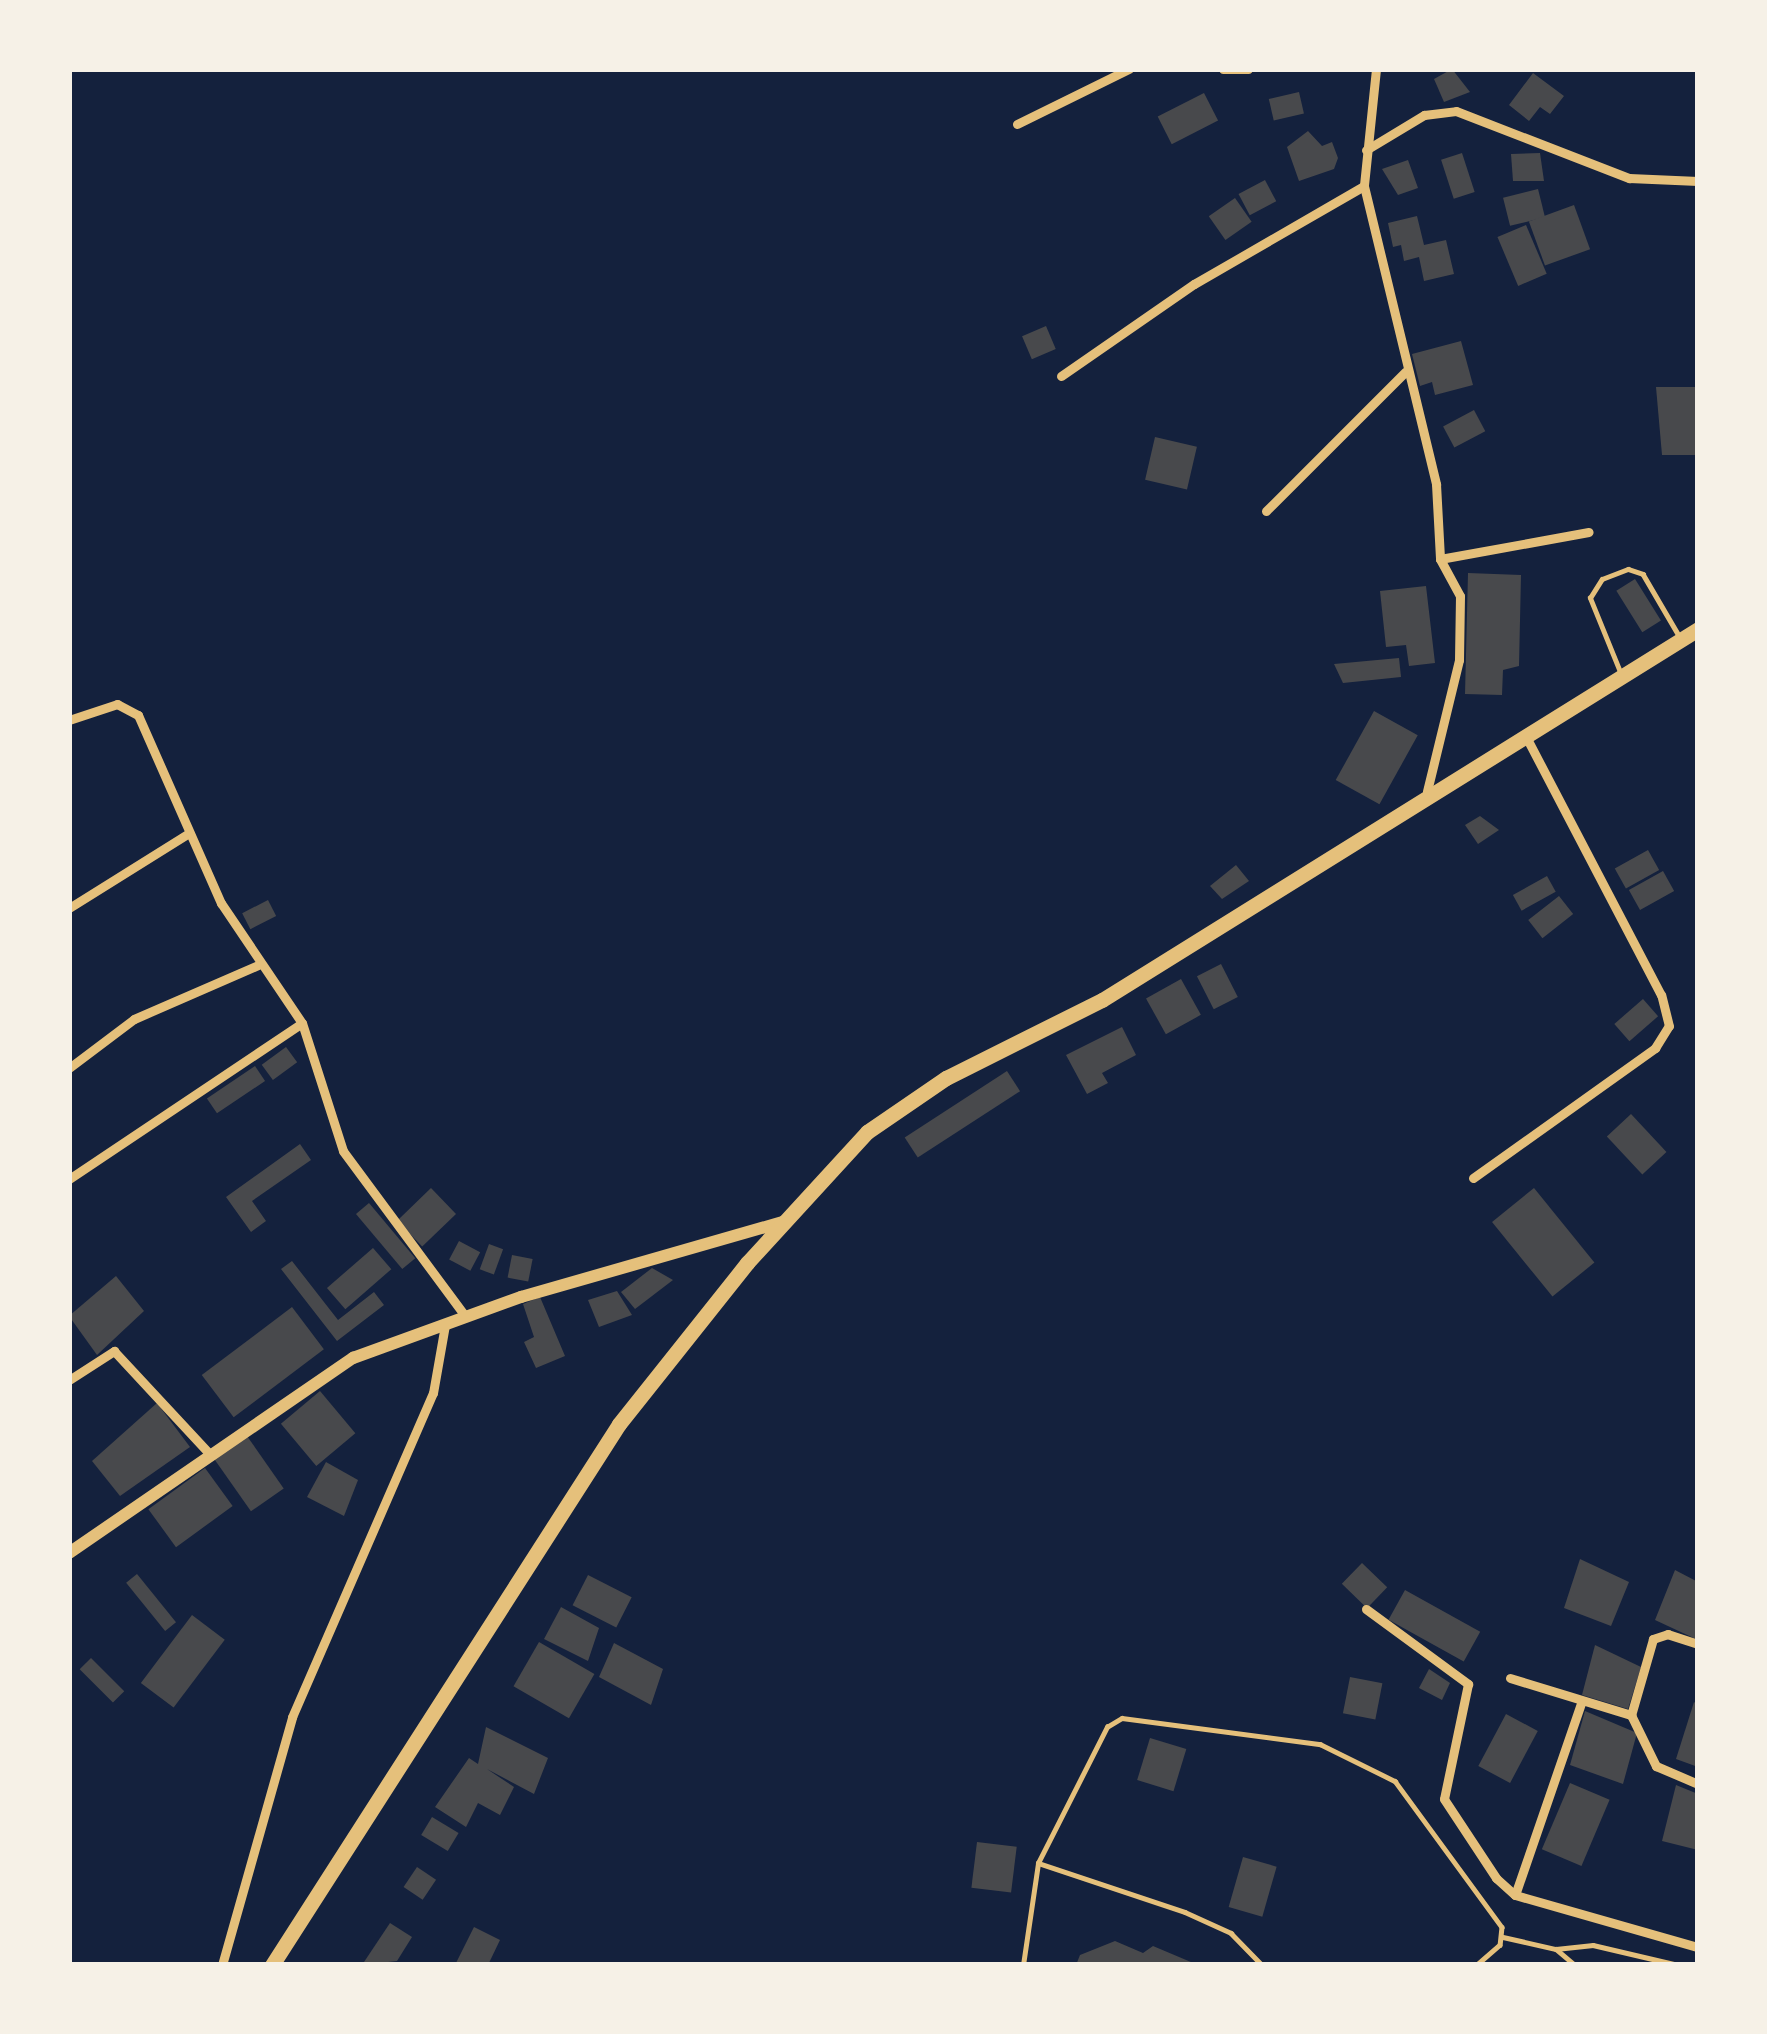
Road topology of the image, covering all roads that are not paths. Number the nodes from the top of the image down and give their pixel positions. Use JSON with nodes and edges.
{"nodes":[{"id":1,"x":1129,"y":69,"type":"edge"},
{"id":2,"x":1223,"y":69,"type":"edge"},
{"id":3,"x":1248,"y":69,"type":"edge"},
{"id":4,"x":1376,"y":69,"type":"edge"},
{"id":5,"x":1017,"y":124,"type":"dead end"},
{"id":6,"x":1366,"y":150,"type":"junction"},
{"id":7,"x":1698,"y":181,"type":"edge"},
{"id":8,"x":1364,"y":186,"type":"junction"},
{"id":9,"x":1405,"y":372,"type":"junction"},
{"id":10,"x":1061,"y":376,"type":"dead end"},
{"id":11,"x":1266,"y":512,"type":"dead end"},
{"id":12,"x":1589,"y":532,"type":"dead end"},
{"id":13,"x":1440,"y":559,"type":"junction"},
{"id":14,"x":1698,"y":629,"type":"edge"},
{"id":15,"x":1680,"y":638,"type":"junction"},
{"id":16,"x":1620,"y":672,"type":"junction"},
{"id":17,"x":69,"y":720,"type":"edge"},
{"id":18,"x":1524,"y":733,"type":"junction"},
{"id":19,"x":1427,"y":790,"type":"junction"},
{"id":20,"x":189,"y":833,"type":"junction"},
{"id":21,"x":69,"y":908,"type":"edge"},
{"id":22,"x":258,"y":965,"type":"junction"},
{"id":23,"x":302,"y":1023,"type":"junction"},
{"id":24,"x":69,"y":1068,"type":"edge"},
{"id":25,"x":1473,"y":1178,"type":"dead end"},
{"id":26,"x":69,"y":1179,"type":"edge"},
{"id":27,"x":782,"y":1222,"type":"junction"},
{"id":28,"x":465,"y":1316,"type":"junction"},
{"id":29,"x":445,"y":1325,"type":"junction"},
{"id":30,"x":69,"y":1381,"type":"edge"},
{"id":31,"x":208,"y":1452,"type":"junction"},
{"id":32,"x":69,"y":1553,"type":"edge"},
{"id":33,"x":1366,"y":1609,"type":"dead end"},
{"id":34,"x":1698,"y":1644,"type":"edge"},
{"id":35,"x":1510,"y":1678,"type":"dead end"},
{"id":36,"x":1581,"y":1702,"type":"junction"},
{"id":37,"x":1631,"y":1715,"type":"junction"},
{"id":38,"x":1698,"y":1784,"type":"edge"},
{"id":39,"x":1038,"y":1863,"type":"junction"},
{"id":40,"x":1515,"y":1895,"type":"junction"},
{"id":41,"x":1503,"y":1937,"type":"junction"},
{"id":42,"x":1698,"y":1947,"type":"edge"},
{"id":43,"x":1556,"y":1949,"type":"junction"},
{"id":44,"x":221,"y":1965,"type":"edge"},
{"id":45,"x":272,"y":1965,"type":"edge"},
{"id":46,"x":1023,"y":1965,"type":"edge"},
{"id":47,"x":1262,"y":1965,"type":"edge"},
{"id":48,"x":1477,"y":1965,"type":"edge"},
{"id":49,"x":1575,"y":1965,"type":"edge"},
{"id":50,"x":1678,"y":1965,"type":"edge"}],
"edges":[{"from":1,"to":5,"type":"street"},
{"from":2,"to":3,"type":"street"},
{"from":4,"to":6,"type":"street"},
{"from":6,"to":7,"type":"street"},
{"from":6,"to":8,"type":"street"},
{"from":8,"to":9,"type":"street"},
{"from":8,"to":10,"type":"street"},
{"from":9,"to":11,"type":"street"},
{"from":9,"to":13,"type":"street"},
{"from":12,"to":13,"type":"street"},
{"from":13,"to":19,"type":"street"},
{"from":14,"to":15,"type":"main road"},
{"from":15,"to":16,"type":"main road"},
{"from":15,"to":16,"type":"lane"},
{"from":16,"to":18,"type":"main road"},
{"from":17,"to":20,"type":"street"},
{"from":18,"to":19,"type":"main road"},
{"from":18,"to":25,"type":"street"},
{"from":19,"to":27,"type":"main road"},
{"from":20,"to":21,"type":"street"},
{"from":20,"to":22,"type":"street"},
{"from":22,"to":23,"type":"street"},
{"from":22,"to":24,"type":"street"},
{"from":23,"to":26,"type":"street"},
{"from":23,"to":28,"type":"street"},
{"from":27,"to":28,"type":"street"},
{"from":27,"to":45,"type":"main road"},
{"from":28,"to":29,"type":"street"},
{"from":29,"to":31,"type":"street"},
{"from":29,"to":44,"type":"street"},
{"from":30,"to":31,"type":"street"},
{"from":31,"to":32,"type":"street"},
{"from":33,"to":40,"type":"street"},
{"from":34,"to":37,"type":"street"},
{"from":35,"to":36,"type":"street"},
{"from":36,"to":37,"type":"street"},
{"from":36,"to":40,"type":"street"},
{"from":37,"to":38,"type":"street"},
{"from":39,"to":41,"type":"lane"},
{"from":39,"to":46,"type":"lane"},
{"from":39,"to":47,"type":"lane"},
{"from":40,"to":42,"type":"street"},
{"from":41,"to":43,"type":"lane"},
{"from":41,"to":48,"type":"lane"},
{"from":43,"to":49,"type":"lane"},
{"from":43,"to":50,"type":"lane"}]}
